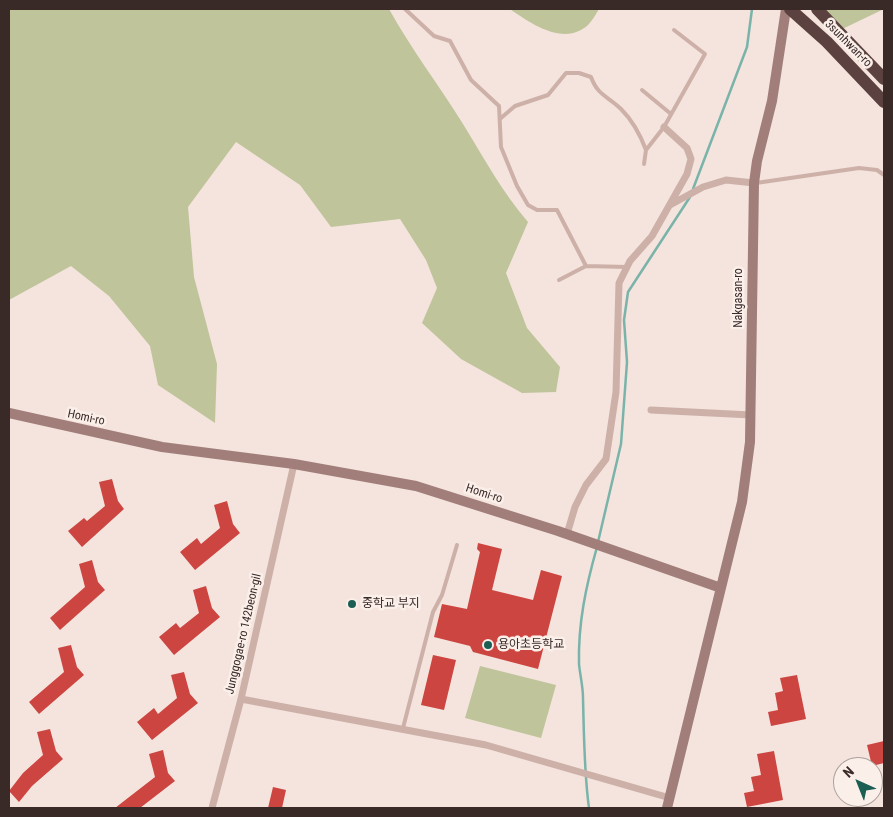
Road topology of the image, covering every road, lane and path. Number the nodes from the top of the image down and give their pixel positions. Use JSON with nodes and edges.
{"nodes":[{"id":1,"x":405,"y":9,"type":"edge"},
{"id":2,"x":788,"y":9,"type":"edge"},
{"id":3,"x":817,"y":9,"type":"edge"},
{"id":4,"x":674,"y":30,"type":"dead end"},
{"id":5,"x":884,"y":79,"type":"edge"},
{"id":6,"x":642,"y":90,"type":"dead end"},
{"id":7,"x":884,"y":102,"type":"edge"},
{"id":8,"x":671,"y":114,"type":"junction"},
{"id":9,"x":501,"y":118,"type":"junction"},
{"id":10,"x":664,"y":127,"type":"junction"},
{"id":11,"x":646,"y":150,"type":"junction"},
{"id":12,"x":644,"y":164,"type":"dead end"},
{"id":13,"x":884,"y":175,"type":"edge"},
{"id":14,"x":754,"y":183,"type":"junction"},
{"id":15,"x":670,"y":205,"type":"junction"},
{"id":16,"x":586,"y":266,"type":"junction"},
{"id":17,"x":627,"y":267,"type":"junction"},
{"id":18,"x":559,"y":280,"type":"dead end"},
{"id":19,"x":651,"y":410,"type":"dead end"},
{"id":20,"x":9,"y":413,"type":"edge"},
{"id":21,"x":751,"y":415,"type":"junction"},
{"id":22,"x":294,"y":464,"type":"junction"},
{"id":23,"x":567,"y":534,"type":"junction"},
{"id":24,"x":457,"y":545,"type":"dead end"},
{"id":25,"x":721,"y":588,"type":"junction"},
{"id":26,"x":241,"y":699,"type":"junction"},
{"id":27,"x":403,"y":728,"type":"junction"},
{"id":28,"x":668,"y":803,"type":"edge"},
{"id":29,"x":212,"y":808,"type":"edge"}],
"edges":[{"from":1,"to":9,"type":"lane"},
{"from":2,"to":7,"type":"highway","name":"3sunhwan-ro"},
{"from":2,"to":14,"type":"street","name":"Nakgasan-ro"},
{"from":3,"to":5,"type":"highway","name":"3sunhwan-ro"},
{"from":4,"to":8,"type":"lane"},
{"from":6,"to":8,"type":"lane"},
{"from":8,"to":10,"type":"lane"},
{"from":9,"to":11,"type":"lane"},
{"from":9,"to":16,"type":"lane"},
{"from":10,"to":11,"type":"lane"},
{"from":10,"to":15,"type":"street"},
{"from":11,"to":12,"type":"lane"},
{"from":13,"to":14,"type":"lane"},
{"from":14,"to":15,"type":"street"},
{"from":14,"to":21,"type":"street","name":"Nakgasan-ro"},
{"from":15,"to":17,"type":"street"},
{"from":16,"to":17,"type":"lane"},
{"from":16,"to":18,"type":"lane"},
{"from":17,"to":23,"type":"street"},
{"from":19,"to":21,"type":"street"},
{"from":20,"to":22,"type":"street","name":"Homi-ro"},
{"from":21,"to":25,"type":"street","name":"Nakgasan-ro"},
{"from":22,"to":23,"type":"street","name":"Homi-ro"},
{"from":22,"to":26,"type":"street","name":"Junggogae-ro 142beon-gil"},
{"from":23,"to":25,"type":"street","name":"Homi-ro"},
{"from":24,"to":27,"type":"lane"},
{"from":25,"to":28,"type":"street"},
{"from":26,"to":27,"type":"street"},
{"from":26,"to":29,"type":"street","name":"Junggogae-ro 142beon-gil"},
{"from":27,"to":28,"type":"street"}]}
